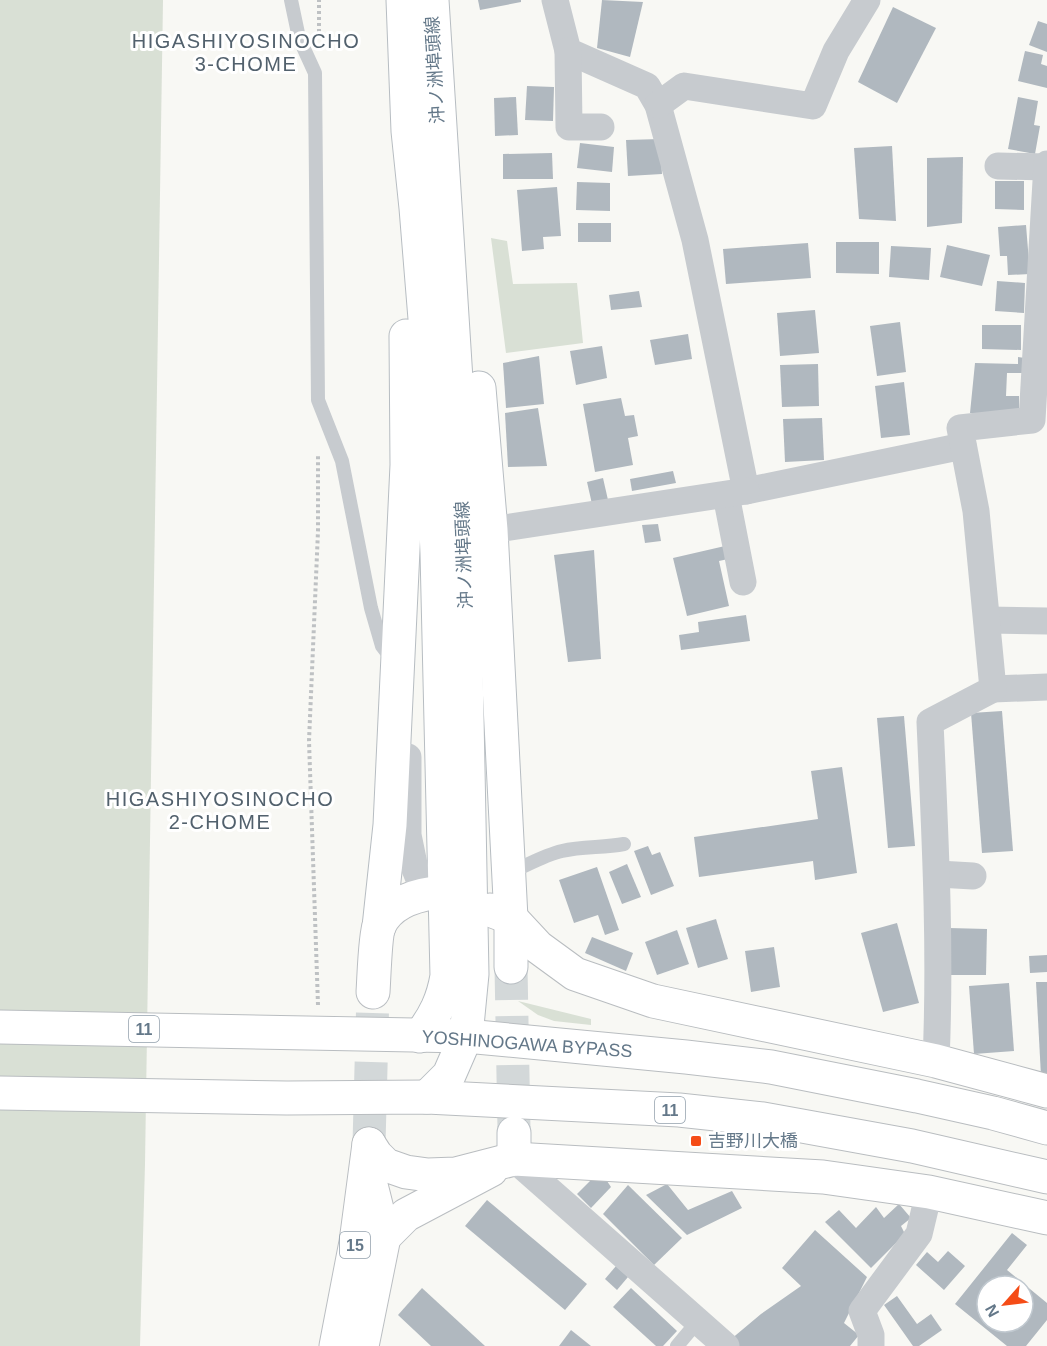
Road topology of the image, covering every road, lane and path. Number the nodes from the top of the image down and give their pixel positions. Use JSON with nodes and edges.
{"nodes":[{"id":1,"x":291,"y":0,"type":"edge"},
{"id":2,"x":403,"y":0,"type":"edge"},
{"id":3,"x":555,"y":0,"type":"edge"},
{"id":4,"x":867,"y":0,"type":"edge"},
{"id":5,"x":432,"y":10,"type":"edge"},
{"id":6,"x":568,"y":51,"type":"junction"},
{"id":7,"x":658,"y":105,"type":"junction"},
{"id":8,"x":601,"y":127,"type":"dead end"},
{"id":9,"x":408,"y":131,"type":"junction"},
{"id":10,"x":998,"y":166,"type":"dead end"},
{"id":11,"x":1047,"y":166,"type":"edge"},
{"id":12,"x":1039,"y":420,"type":"edge"},
{"id":13,"x":963,"y":446,"type":"junction"},
{"id":14,"x":318,"y":448,"type":"dead end"},
{"id":15,"x":736,"y":493,"type":"junction"},
{"id":16,"x":491,"y":530,"type":"junction"},
{"id":17,"x":743,"y":582,"type":"dead end"},
{"id":18,"x":987,"y":620,"type":"junction"},
{"id":19,"x":1047,"y":621,"type":"edge"},
{"id":20,"x":397,"y":663,"type":"junction"},
{"id":21,"x":1047,"y":687,"type":"edge"},
{"id":22,"x":993,"y":689,"type":"junction"},
{"id":23,"x":624,"y":844,"type":"dead end"},
{"id":24,"x":508,"y":873,"type":"junction"},
{"id":25,"x":938,"y":874,"type":"junction"},
{"id":26,"x":973,"y":876,"type":"dead end"},
{"id":27,"x":430,"y":893,"type":"joint"},
{"id":28,"x":500,"y":914,"type":"junction"},
{"id":29,"x":379,"y":927,"type":"junction"},
{"id":30,"x":512,"y":967,"type":"tunnel mouth"},
{"id":31,"x":373,"y":992,"type":"tunnel mouth"},
{"id":32,"x":318,"y":1005,"type":"dead end"},
{"id":33,"x":0,"y":1027,"type":"edge"},
{"id":34,"x":420,"y":1036,"type":"junction"},
{"id":35,"x":466,"y":1036,"type":"junction"},
{"id":36,"x":936,"y":1060,"type":"junction"},
{"id":37,"x":1047,"y":1091,"type":"edge"},
{"id":38,"x":0,"y":1093,"type":"edge"},
{"id":39,"x":427,"y":1098,"type":"junction"},
{"id":40,"x":1047,"y":1128,"type":"edge"},
{"id":41,"x":514,"y":1146,"type":"junction"},
{"id":42,"x":368,"y":1156,"type":"junction"},
{"id":43,"x":1047,"y":1177,"type":"edge"},
{"id":44,"x":929,"y":1192,"type":"junction"},
{"id":45,"x":1047,"y":1218,"type":"edge"},
{"id":46,"x":384,"y":1237,"type":"junction"},
{"id":47,"x":698,"y":1321,"type":"junction"},
{"id":48,"x":336,"y":1346,"type":"edge"},
{"id":49,"x":362,"y":1346,"type":"edge"},
{"id":50,"x":677,"y":1346,"type":"edge"},
{"id":51,"x":726,"y":1346,"type":"edge"},
{"id":52,"x":871,"y":1346,"type":"edge"}],
"edges":[{"from":1,"to":20,"type":"lane"},
{"from":2,"to":9,"type":"main road","name":"沖ノ洲埠頭線"},
{"from":3,"to":6,"type":"street"},
{"from":4,"to":7,"type":"street"},
{"from":5,"to":16,"type":"main road"},
{"from":5,"to":35,"type":"main road","name":"沖ノ洲埠頭線"},
{"from":6,"to":7,"type":"street"},
{"from":6,"to":8,"type":"street"},
{"from":7,"to":15,"type":"street"},
{"from":9,"to":20,"type":"main road"},
{"from":9,"to":34,"type":"main road","name":"沖ノ洲埠頭線"},
{"from":10,"to":11,"type":"street"},
{"from":11,"to":12,"type":"street"},
{"from":12,"to":13,"type":"street"},
{"from":13,"to":15,"type":"street"},
{"from":13,"to":18,"type":"street"},
{"from":14,"to":32,"type":"path"},
{"from":15,"to":16,"type":"street"},
{"from":15,"to":17,"type":"street"},
{"from":16,"to":24,"type":"main road"},
{"from":18,"to":19,"type":"street"},
{"from":18,"to":22,"type":"street"},
{"from":20,"to":27,"type":"street"},
{"from":20,"to":29,"type":"main road"},
{"from":21,"to":22,"type":"street"},
{"from":22,"to":25,"type":"street"},
{"from":23,"to":24,"type":"lane"},
{"from":24,"to":28,"type":"main road"},
{"from":25,"to":26,"type":"street"},
{"from":25,"to":36,"type":"street"},
{"from":27,"to":29,"type":"main road"},
{"from":28,"to":30,"type":"main road"},
{"from":28,"to":36,"type":"main road"},
{"from":29,"to":31,"type":"main road"},
{"from":33,"to":34,"type":"main road","name":"YOSHINOGAWA BYPASS","number":"11"},
{"from":34,"to":35,"type":"main road","name":"YOSHINOGAWA BYPASS","number":"11"},
{"from":35,"to":39,"type":"main road","name":"沖ノ洲埠頭線"},
{"from":35,"to":40,"type":"main road","name":"YOSHINOGAWA BYPASS","number":"11"},
{"from":36,"to":37,"type":"main road"},
{"from":38,"to":39,"type":"main road","number":"11"},
{"from":39,"to":43,"type":"main road","number":"11"},
{"from":41,"to":42,"type":"main road"},
{"from":41,"to":44,"type":"main road"},
{"from":41,"to":46,"type":"main road","number":"15"},
{"from":41,"to":47,"type":"street"},
{"from":42,"to":46,"type":"main road"},
{"from":42,"to":48,"type":"main road","number":"15"},
{"from":44,"to":45,"type":"main road"},
{"from":44,"to":52,"type":"street"},
{"from":46,"to":49,"type":"main road","number":"15"},
{"from":47,"to":50,"type":"lane"},
{"from":47,"to":51,"type":"street"}]}
